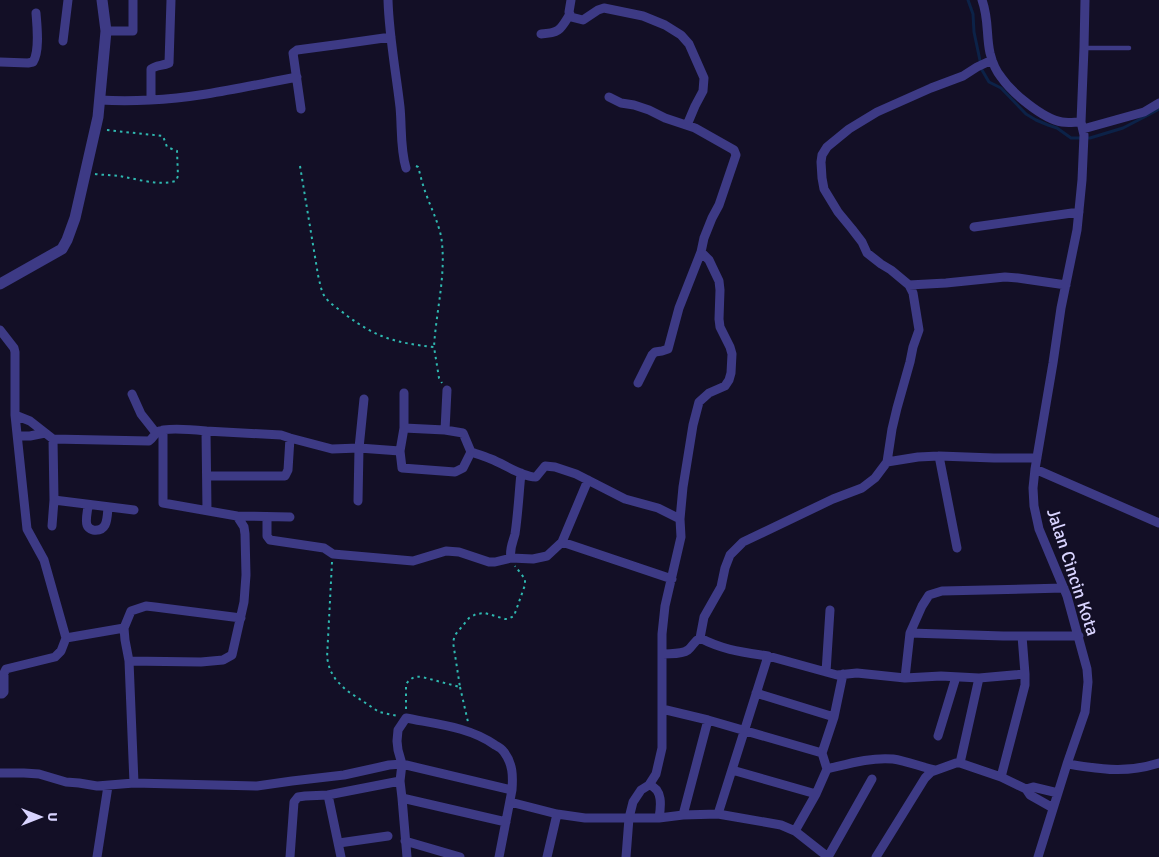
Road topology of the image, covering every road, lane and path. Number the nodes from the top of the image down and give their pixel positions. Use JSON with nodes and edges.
{"nodes":[{"id":1,"x":68,"y":0,"type":"edge"},
{"id":2,"x":102,"y":0,"type":"edge"},
{"id":3,"x":134,"y":0,"type":"edge"},
{"id":4,"x":171,"y":0,"type":"edge"},
{"id":5,"x":388,"y":0,"type":"edge"},
{"id":6,"x":571,"y":0,"type":"edge"},
{"id":7,"x":982,"y":0,"type":"edge"},
{"id":8,"x":1085,"y":0,"type":"edge"},
{"id":9,"x":36,"y":13,"type":"dead end"},
{"id":10,"x":570,"y":14,"type":"junction"},
{"id":11,"x":106,"y":31,"type":"junction"},
{"id":12,"x":541,"y":34,"type":"dead end"},
{"id":13,"x":391,"y":37,"type":"junction"},
{"id":14,"x":63,"y":41,"type":"dead end"},
{"id":15,"x":1084,"y":48,"type":"junction"},
{"id":16,"x":1129,"y":48,"type":"dead end"},
{"id":17,"x":0,"y":62,"type":"edge"},
{"id":18,"x":985,"y":63,"type":"junction"},
{"id":19,"x":297,"y":77,"type":"junction"},
{"id":20,"x":609,"y":97,"type":"dead end"},
{"id":21,"x":100,"y":100,"type":"junction"},
{"id":22,"x":151,"y":100,"type":"junction"},
{"id":23,"x":1159,"y":103,"type":"edge"},
{"id":24,"x":301,"y":109,"type":"dead end"},
{"id":25,"x":687,"y":125,"type":"junction"},
{"id":26,"x":96,"y":129,"type":"junction"},
{"id":27,"x":1083,"y":132,"type":"junction"},
{"id":28,"x":300,"y":166,"type":"dead end"},
{"id":29,"x":406,"y":168,"type":"joint"},
{"id":30,"x":85,"y":174,"type":"junction"},
{"id":31,"x":1079,"y":212,"type":"junction"},
{"id":32,"x":974,"y":227,"type":"dead end"},
{"id":33,"x":701,"y":252,"type":"junction"},
{"id":34,"x":0,"y":284,"type":"edge"},
{"id":35,"x":909,"y":285,"type":"junction"},
{"id":36,"x":1066,"y":285,"type":"junction"},
{"id":37,"x":0,"y":330,"type":"edge"},
{"id":38,"x":434,"y":347,"type":"junction"},
{"id":39,"x":638,"y":383,"type":"dead end"},
{"id":40,"x":447,"y":390,"type":"joint"},
{"id":41,"x":404,"y":393,"type":"dead end"},
{"id":42,"x":132,"y":394,"type":"dead end"},
{"id":43,"x":364,"y":399,"type":"dead end"},
{"id":44,"x":16,"y":415,"type":"junction"},
{"id":45,"x":404,"y":428,"type":"junction"},
{"id":46,"x":445,"y":430,"type":"junction"},
{"id":47,"x":160,"y":431,"type":"junction"},
{"id":48,"x":206,"y":431,"type":"junction"},
{"id":49,"x":45,"y":433,"type":"junction"},
{"id":50,"x":18,"y":436,"type":"junction"},
{"id":51,"x":290,"y":438,"type":"junction"},
{"id":52,"x":53,"y":439,"type":"junction"},
{"id":53,"x":359,"y":448,"type":"junction"},
{"id":54,"x":400,"y":451,"type":"junction"},
{"id":55,"x":471,"y":452,"type":"junction"},
{"id":56,"x":939,"y":456,"type":"junction"},
{"id":57,"x":1037,"y":458,"type":"junction"},
{"id":58,"x":887,"y":462,"type":"junction"},
{"id":59,"x":1035,"y":469,"type":"junction"},
{"id":60,"x":521,"y":473,"type":"junction"},
{"id":61,"x":207,"y":476,"type":"junction"},
{"id":62,"x":588,"y":480,"type":"junction"},
{"id":63,"x":54,"y":500,"type":"junction"},
{"id":64,"x":358,"y":501,"type":"dead end"},
{"id":65,"x":88,"y":505,"type":"junction"},
{"id":66,"x":108,"y":507,"type":"junction"},
{"id":67,"x":134,"y":510,"type":"dead end"},
{"id":68,"x":207,"y":510,"type":"junction"},
{"id":69,"x":238,"y":516,"type":"junction"},
{"id":70,"x":267,"y":517,"type":"junction"},
{"id":71,"x":290,"y":517,"type":"dead end"},
{"id":72,"x":680,"y":519,"type":"junction"},
{"id":73,"x":1159,"y":523,"type":"edge"},
{"id":74,"x":52,"y":526,"type":"dead end"},
{"id":75,"x":562,"y":542,"type":"junction"},
{"id":76,"x":957,"y":548,"type":"dead end"},
{"id":77,"x":333,"y":554,"type":"junction"},
{"id":78,"x":511,"y":558,"type":"junction"},
{"id":79,"x":672,"y":579,"type":"junction"},
{"id":80,"x":1064,"y":588,"type":"junction"},
{"id":81,"x":830,"y":610,"type":"dead end"},
{"id":82,"x":241,"y":618,"type":"junction"},
{"id":83,"x":124,"y":628,"type":"junction"},
{"id":84,"x":910,"y":633,"type":"junction"},
{"id":85,"x":1022,"y":636,"type":"junction"},
{"id":86,"x":1079,"y":636,"type":"junction"},
{"id":87,"x":66,"y":638,"type":"junction"},
{"id":88,"x":700,"y":638,"type":"junction"},
{"id":89,"x":662,"y":654,"type":"junction"},
{"id":90,"x":768,"y":656,"type":"junction"},
{"id":91,"x":129,"y":661,"type":"junction"},
{"id":92,"x":826,"y":672,"type":"junction"},
{"id":93,"x":843,"y":674,"type":"junction"},
{"id":94,"x":1025,"y":674,"type":"junction"},
{"id":95,"x":956,"y":677,"type":"junction"},
{"id":96,"x":905,"y":678,"type":"junction"},
{"id":97,"x":979,"y":678,"type":"junction"},
{"id":98,"x":460,"y":687,"type":"junction"},
{"id":99,"x":756,"y":693,"type":"junction"},
{"id":100,"x":0,"y":694,"type":"edge"},
{"id":101,"x":662,"y":709,"type":"junction"},
{"id":102,"x":834,"y":717,"type":"junction"},
{"id":103,"x":406,"y":718,"type":"junction"},
{"id":104,"x":708,"y":720,"type":"junction"},
{"id":105,"x":470,"y":731,"type":"junction"},
{"id":106,"x":743,"y":731,"type":"junction"},
{"id":107,"x":938,"y":736,"type":"dead end"},
{"id":108,"x":822,"y":753,"type":"junction"},
{"id":109,"x":960,"y":763,"type":"junction"},
{"id":110,"x":1159,"y":763,"type":"edge"},
{"id":111,"x":402,"y":764,"type":"junction"},
{"id":112,"x":1067,"y":764,"type":"junction"},
{"id":113,"x":827,"y":768,"type":"junction"},
{"id":114,"x":732,"y":770,"type":"junction"},
{"id":115,"x":935,"y":770,"type":"junction"},
{"id":116,"x":0,"y":773,"type":"edge"},
{"id":117,"x":1001,"y":777,"type":"junction"},
{"id":118,"x":872,"y":779,"type":"dead end"},
{"id":119,"x":400,"y":780,"type":"junction"},
{"id":120,"x":134,"y":783,"type":"junction"},
{"id":121,"x":649,"y":785,"type":"junction"},
{"id":122,"x":108,"y":786,"type":"junction"},
{"id":123,"x":1026,"y":789,"type":"junction"},
{"id":124,"x":512,"y":790,"type":"junction"},
{"id":125,"x":1058,"y":793,"type":"junction"},
{"id":126,"x":816,"y":794,"type":"junction"},
{"id":127,"x":328,"y":795,"type":"junction"},
{"id":128,"x":402,"y":798,"type":"junction"},
{"id":129,"x":510,"y":802,"type":"junction"},
{"id":130,"x":1053,"y":808,"type":"junction"},
{"id":131,"x":557,"y":814,"type":"junction"},
{"id":132,"x":683,"y":814,"type":"junction"},
{"id":133,"x":718,"y":814,"type":"junction"},
{"id":134,"x":629,"y":818,"type":"junction"},
{"id":135,"x":659,"y":818,"type":"junction"},
{"id":136,"x":506,"y":822,"type":"junction"},
{"id":137,"x":795,"y":830,"type":"junction"},
{"id":138,"x":388,"y":836,"type":"dead end"},
{"id":139,"x":405,"y":841,"type":"junction"},
{"id":140,"x":339,"y":843,"type":"junction"},
{"id":141,"x":97,"y":857,"type":"edge"},
{"id":142,"x":290,"y":857,"type":"edge"},
{"id":143,"x":341,"y":857,"type":"edge"},
{"id":144,"x":407,"y":857,"type":"edge"},
{"id":145,"x":460,"y":857,"type":"edge"},
{"id":146,"x":499,"y":857,"type":"edge"},
{"id":147,"x":546,"y":857,"type":"edge"},
{"id":148,"x":626,"y":857,"type":"edge"},
{"id":149,"x":828,"y":857,"type":"edge"},
{"id":150,"x":876,"y":857,"type":"edge"},
{"id":151,"x":1038,"y":857,"type":"edge"}],
"edges":[{"from":1,"to":14,"type":"street"},
{"from":2,"to":11,"type":"street"},
{"from":3,"to":11,"type":"street"},
{"from":4,"to":22,"type":"street"},
{"from":5,"to":13,"type":"street"},
{"from":6,"to":10,"type":"street"},
{"from":7,"to":18,"type":"street"},
{"from":8,"to":15,"type":"street","name":"Jalan Cincin Kota"},
{"from":9,"to":17,"type":"street"},
{"from":10,"to":12,"type":"street"},
{"from":10,"to":25,"type":"street"},
{"from":11,"to":21,"type":"street"},
{"from":13,"to":19,"type":"street"},
{"from":13,"to":29,"type":"street"},
{"from":15,"to":16,"type":"lane"},
{"from":15,"to":27,"type":"street","name":"Jalan Cincin Kota"},
{"from":18,"to":27,"type":"street"},
{"from":18,"to":35,"type":"street"},
{"from":19,"to":22,"type":"street"},
{"from":19,"to":24,"type":"street"},
{"from":20,"to":25,"type":"street"},
{"from":21,"to":22,"type":"street"},
{"from":21,"to":26,"type":"street"},
{"from":23,"to":27,"type":"street"},
{"from":25,"to":33,"type":"street"},
{"from":26,"to":30,"type":"street"},
{"from":26,"to":30,"type":"path"},
{"from":27,"to":31,"type":"street","name":"Jalan Cincin Kota"},
{"from":28,"to":38,"type":"path"},
{"from":29,"to":38,"type":"path"},
{"from":30,"to":34,"type":"street"},
{"from":31,"to":32,"type":"street"},
{"from":31,"to":36,"type":"street","name":"Jalan Cincin Kota"},
{"from":33,"to":39,"type":"street"},
{"from":33,"to":72,"type":"street"},
{"from":35,"to":36,"type":"street"},
{"from":35,"to":58,"type":"street"},
{"from":36,"to":57,"type":"street","name":"Jalan Cincin Kota"},
{"from":37,"to":44,"type":"street"},
{"from":38,"to":40,"type":"path"},
{"from":40,"to":46,"type":"street"},
{"from":41,"to":45,"type":"street"},
{"from":42,"to":47,"type":"street"},
{"from":43,"to":53,"type":"street"},
{"from":44,"to":49,"type":"street"},
{"from":44,"to":50,"type":"street"},
{"from":45,"to":46,"type":"street"},
{"from":45,"to":54,"type":"street"},
{"from":46,"to":55,"type":"street"},
{"from":47,"to":48,"type":"street"},
{"from":47,"to":52,"type":"street"},
{"from":47,"to":68,"type":"street"},
{"from":48,"to":51,"type":"street"},
{"from":48,"to":61,"type":"street"},
{"from":49,"to":50,"type":"street"},
{"from":49,"to":52,"type":"street"},
{"from":50,"to":87,"type":"street"},
{"from":51,"to":53,"type":"street"},
{"from":51,"to":61,"type":"street"},
{"from":52,"to":63,"type":"street"},
{"from":53,"to":54,"type":"street"},
{"from":53,"to":64,"type":"street"},
{"from":54,"to":55,"type":"street"},
{"from":55,"to":60,"type":"street"},
{"from":56,"to":57,"type":"street"},
{"from":56,"to":58,"type":"street"},
{"from":56,"to":76,"type":"street"},
{"from":57,"to":59,"type":"street","name":"Jalan Cincin Kota"},
{"from":58,"to":88,"type":"street"},
{"from":59,"to":73,"type":"street"},
{"from":59,"to":80,"type":"street","name":"Jalan Cincin Kota"},
{"from":60,"to":62,"type":"street"},
{"from":60,"to":78,"type":"street"},
{"from":61,"to":68,"type":"street"},
{"from":62,"to":72,"type":"street"},
{"from":62,"to":75,"type":"street"},
{"from":63,"to":65,"type":"street"},
{"from":63,"to":74,"type":"street"},
{"from":65,"to":66,"type":"street"},
{"from":65,"to":66,"type":"street"},
{"from":66,"to":67,"type":"street"},
{"from":68,"to":69,"type":"street"},
{"from":69,"to":70,"type":"street"},
{"from":69,"to":82,"type":"street"},
{"from":70,"to":71,"type":"street"},
{"from":70,"to":77,"type":"street"},
{"from":72,"to":79,"type":"street"},
{"from":75,"to":78,"type":"street"},
{"from":75,"to":79,"type":"street"},
{"from":77,"to":78,"type":"street"},
{"from":77,"to":103,"type":"path"},
{"from":78,"to":98,"type":"path"},
{"from":79,"to":89,"type":"street"},
{"from":80,"to":84,"type":"street"},
{"from":80,"to":86,"type":"street","name":"Jalan Cincin Kota"},
{"from":81,"to":92,"type":"street"},
{"from":82,"to":83,"type":"street"},
{"from":82,"to":91,"type":"street"},
{"from":83,"to":87,"type":"street"},
{"from":83,"to":91,"type":"street"},
{"from":84,"to":85,"type":"street"},
{"from":84,"to":96,"type":"street"},
{"from":85,"to":86,"type":"street"},
{"from":85,"to":94,"type":"street"},
{"from":86,"to":112,"type":"street","name":"Jalan Cincin Kota"},
{"from":87,"to":100,"type":"street"},
{"from":88,"to":89,"type":"street"},
{"from":88,"to":90,"type":"street"},
{"from":89,"to":101,"type":"street"},
{"from":90,"to":92,"type":"street"},
{"from":90,"to":99,"type":"street"},
{"from":91,"to":120,"type":"street"},
{"from":92,"to":93,"type":"street"},
{"from":93,"to":96,"type":"street"},
{"from":93,"to":102,"type":"street"},
{"from":94,"to":97,"type":"street"},
{"from":94,"to":117,"type":"street"},
{"from":95,"to":96,"type":"street"},
{"from":95,"to":97,"type":"street"},
{"from":95,"to":107,"type":"street"},
{"from":97,"to":109,"type":"street"},
{"from":98,"to":103,"type":"path"},
{"from":98,"to":105,"type":"path"},
{"from":99,"to":102,"type":"street"},
{"from":99,"to":106,"type":"street"},
{"from":101,"to":104,"type":"street"},
{"from":101,"to":121,"type":"street"},
{"from":102,"to":108,"type":"street"},
{"from":103,"to":105,"type":"street"},
{"from":103,"to":111,"type":"street"},
{"from":104,"to":106,"type":"street"},
{"from":104,"to":132,"type":"street"},
{"from":105,"to":124,"type":"street"},
{"from":106,"to":108,"type":"street"},
{"from":106,"to":114,"type":"street"},
{"from":108,"to":113,"type":"street"},
{"from":109,"to":115,"type":"street"},
{"from":109,"to":117,"type":"street"},
{"from":110,"to":112,"type":"street"},
{"from":111,"to":119,"type":"street"},
{"from":111,"to":120,"type":"street"},
{"from":111,"to":124,"type":"street"},
{"from":112,"to":125,"type":"street","name":"Jalan Cincin Kota"},
{"from":113,"to":115,"type":"street"},
{"from":113,"to":126,"type":"street"},
{"from":114,"to":126,"type":"street"},
{"from":114,"to":133,"type":"street"},
{"from":115,"to":150,"type":"street"},
{"from":116,"to":122,"type":"street"},
{"from":117,"to":123,"type":"street"},
{"from":118,"to":149,"type":"street"},
{"from":119,"to":127,"type":"street"},
{"from":119,"to":128,"type":"street"},
{"from":120,"to":122,"type":"street"},
{"from":121,"to":134,"type":"street"},
{"from":121,"to":135,"type":"street"},
{"from":122,"to":141,"type":"street"},
{"from":123,"to":125,"type":"street"},
{"from":123,"to":130,"type":"street"},
{"from":124,"to":129,"type":"street"},
{"from":125,"to":130,"type":"street","name":"Jalan Cincin Kota"},
{"from":126,"to":137,"type":"street"},
{"from":127,"to":140,"type":"street"},
{"from":127,"to":142,"type":"street"},
{"from":128,"to":136,"type":"street"},
{"from":128,"to":139,"type":"street"},
{"from":129,"to":131,"type":"street"},
{"from":129,"to":136,"type":"street"},
{"from":130,"to":151,"type":"street","name":"Jalan Cincin Kota"},
{"from":131,"to":134,"type":"street"},
{"from":131,"to":147,"type":"street"},
{"from":132,"to":133,"type":"street"},
{"from":132,"to":135,"type":"street"},
{"from":133,"to":137,"type":"street"},
{"from":134,"to":135,"type":"street"},
{"from":134,"to":148,"type":"street"},
{"from":136,"to":146,"type":"street"},
{"from":137,"to":149,"type":"street"},
{"from":138,"to":140,"type":"street"},
{"from":139,"to":144,"type":"street"},
{"from":139,"to":145,"type":"street"},
{"from":140,"to":143,"type":"street"}]}
